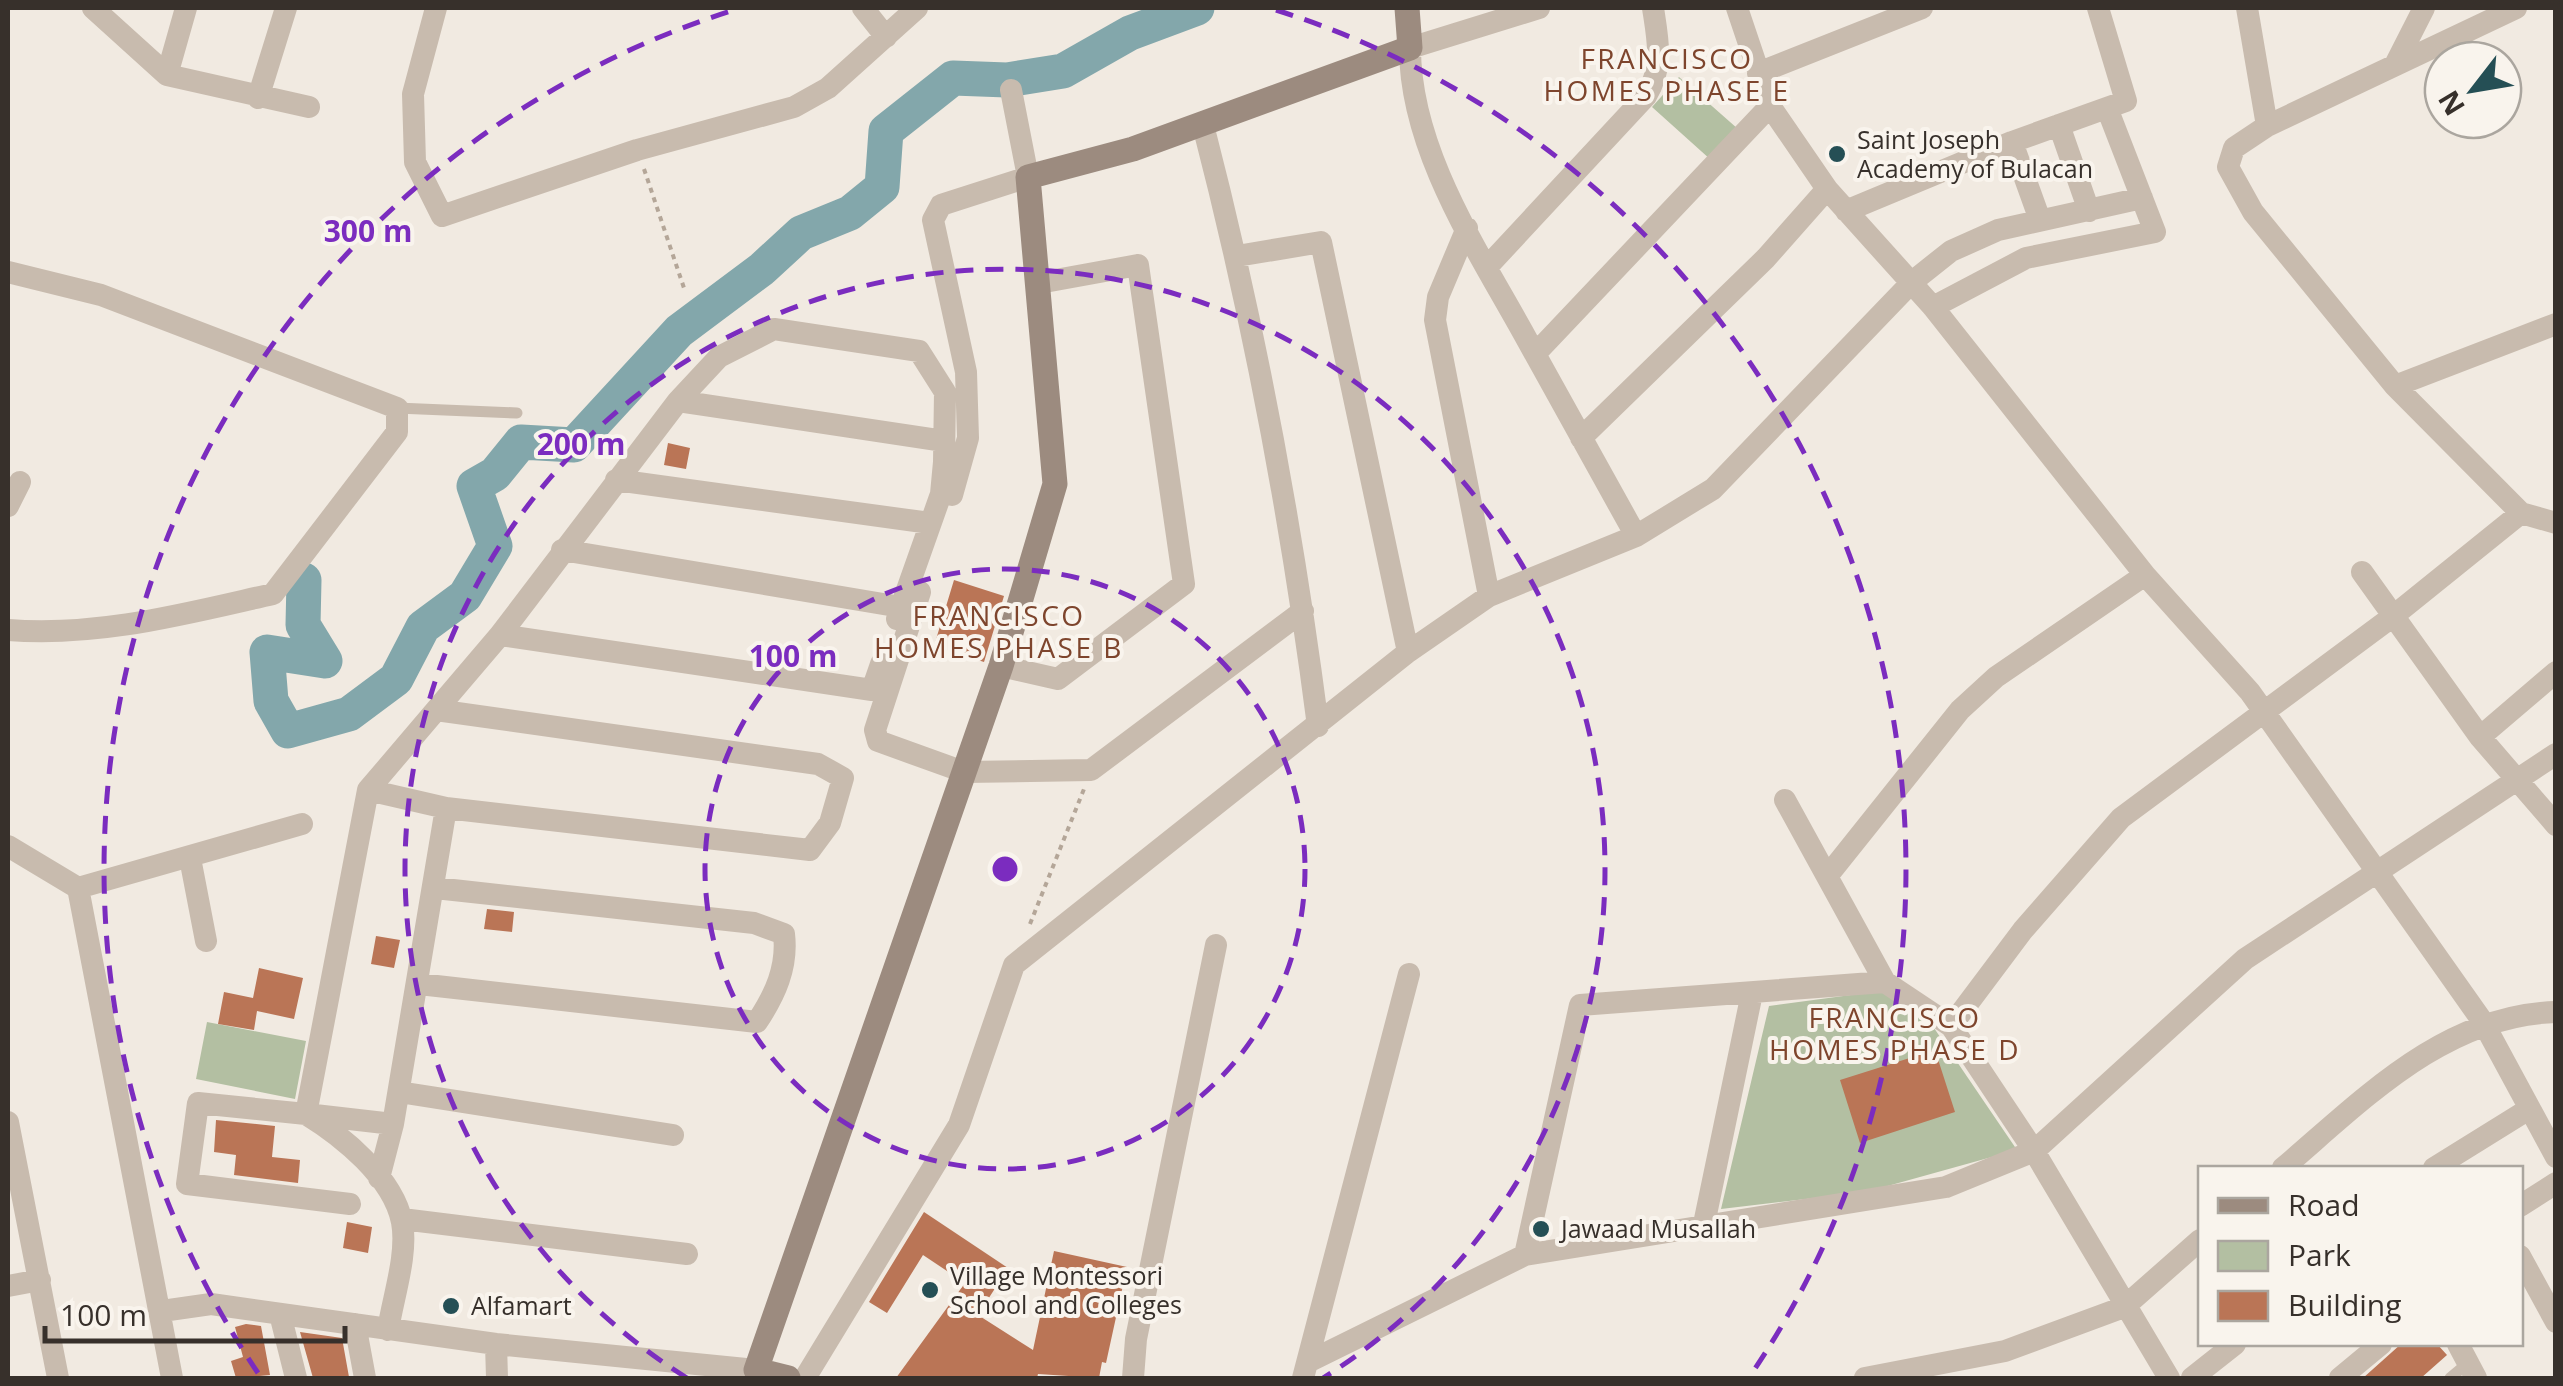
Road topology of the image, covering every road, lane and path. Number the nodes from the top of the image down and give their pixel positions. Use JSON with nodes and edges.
{"nodes":[{"id":1,"x":93,"y":8,"type":"edge"},
{"id":2,"x":186,"y":8,"type":"edge"},
{"id":3,"x":286,"y":8,"type":"edge"},
{"id":4,"x":436,"y":8,"type":"edge"},
{"id":5,"x":863,"y":8,"type":"edge"},
{"id":6,"x":917,"y":8,"type":"edge"},
{"id":7,"x":1407,"y":8,"type":"edge"},
{"id":8,"x":1539,"y":8,"type":"edge"},
{"id":9,"x":1653,"y":8,"type":"edge"},
{"id":10,"x":1737,"y":8,"type":"edge"},
{"id":11,"x":1922,"y":8,"type":"edge"},
{"id":12,"x":2098,"y":8,"type":"edge"},
{"id":13,"x":2247,"y":8,"type":"edge"},
{"id":14,"x":2424,"y":8,"type":"edge"},
{"id":15,"x":2516,"y":8,"type":"edge"},
{"id":16,"x":886,"y":37,"type":"junction"},
{"id":17,"x":1410,"y":48,"type":"junction"},
{"id":18,"x":2396,"y":63,"type":"junction"},
{"id":19,"x":1758,"y":73,"type":"junction"},
{"id":20,"x":167,"y":75,"type":"junction"},
{"id":21,"x":1011,"y":90,"type":"dead end"},
{"id":22,"x":258,"y":98,"type":"junction"},
{"id":23,"x":1770,"y":106,"type":"junction"},
{"id":24,"x":309,"y":107,"type":"dead end"},
{"id":25,"x":2107,"y":108,"type":"junction"},
{"id":26,"x":1203,"y":125,"type":"junction"},
{"id":27,"x":2059,"y":125,"type":"junction"},
{"id":28,"x":2267,"y":126,"type":"junction"},
{"id":29,"x":2012,"y":142,"type":"junction"},
{"id":30,"x":638,"y":150,"type":"junction"},
{"id":31,"x":1028,"y":177,"type":"junction"},
{"id":32,"x":1827,"y":189,"type":"junction"},
{"id":33,"x":2142,"y":198,"type":"junction"},
{"id":34,"x":1846,"y":211,"type":"junction"},
{"id":35,"x":2089,"y":212,"type":"junction"},
{"id":36,"x":2040,"y":220,"type":"junction"},
{"id":37,"x":1467,"y":228,"type":"junction"},
{"id":38,"x":1237,"y":256,"type":"junction"},
{"id":39,"x":1487,"y":267,"type":"junction"},
{"id":40,"x":8,"y":272,"type":"edge"},
{"id":41,"x":1039,"y":282,"type":"junction"},
{"id":42,"x":1912,"y":282,"type":"junction"},
{"id":43,"x":685,"y":291,"type":"dead end"},
{"id":44,"x":1933,"y":307,"type":"junction"},
{"id":45,"x":2556,"y":324,"type":"edge"},
{"id":46,"x":1536,"y":354,"type":"junction"},
{"id":47,"x":2396,"y":386,"type":"junction"},
{"id":48,"x":678,"y":401,"type":"junction"},
{"id":49,"x":396,"y":408,"type":"junction"},
{"id":50,"x":517,"y":413,"type":"dead end"},
{"id":51,"x":1581,"y":438,"type":"junction"},
{"id":52,"x":944,"y":440,"type":"junction"},
{"id":53,"x":616,"y":480,"type":"junction"},
{"id":54,"x":20,"y":482,"type":"dead end"},
{"id":55,"x":8,"y":506,"type":"edge"},
{"id":56,"x":2521,"y":513,"type":"junction"},
{"id":57,"x":930,"y":523,"type":"junction"},
{"id":58,"x":2556,"y":523,"type":"edge"},
{"id":59,"x":1636,"y":536,"type":"junction"},
{"id":60,"x":562,"y":550,"type":"junction"},
{"id":61,"x":2362,"y":572,"type":"dead end"},
{"id":62,"x":2146,"y":575,"type":"junction"},
{"id":63,"x":1490,"y":596,"type":"junction"},
{"id":64,"x":901,"y":607,"type":"junction"},
{"id":65,"x":1303,"y":610,"type":"junction"},
{"id":66,"x":2392,"y":617,"type":"junction"},
{"id":67,"x":8,"y":630,"type":"edge"},
{"id":68,"x":500,"y":634,"type":"junction"},
{"id":69,"x":1408,"y":652,"type":"junction"},
{"id":70,"x":1000,"y":666,"type":"junction"},
{"id":71,"x":2556,"y":672,"type":"edge"},
{"id":72,"x":436,"y":710,"type":"junction"},
{"id":73,"x":2264,"y":713,"type":"junction"},
{"id":74,"x":1318,"y":726,"type":"junction"},
{"id":75,"x":2480,"y":737,"type":"junction"},
{"id":76,"x":2556,"y":754,"type":"edge"},
{"id":77,"x":1092,"y":770,"type":"junction"},
{"id":78,"x":964,"y":772,"type":"junction"},
{"id":79,"x":2516,"y":783,"type":"junction"},
{"id":80,"x":368,"y":790,"type":"junction"},
{"id":81,"x":1785,"y":800,"type":"dead end"},
{"id":82,"x":446,"y":808,"type":"junction"},
{"id":83,"x":302,"y":824,"type":"dead end"},
{"id":84,"x":2556,"y":825,"type":"edge"},
{"id":85,"x":8,"y":846,"type":"edge"},
{"id":86,"x":190,"y":858,"type":"junction"},
{"id":87,"x":2378,"y":871,"type":"junction"},
{"id":88,"x":1828,"y":874,"type":"junction"},
{"id":89,"x":78,"y":888,"type":"junction"},
{"id":90,"x":436,"y":888,"type":"junction"},
{"id":91,"x":1028,"y":929,"type":"dead end"},
{"id":92,"x":206,"y":941,"type":"dead end"},
{"id":93,"x":1216,"y":945,"type":"dead end"},
{"id":94,"x":1409,"y":974,"type":"dead end"},
{"id":95,"x":1885,"y":982,"type":"junction"},
{"id":96,"x":419,"y":984,"type":"junction"},
{"id":97,"x":1752,"y":993,"type":"junction"},
{"id":98,"x":2556,"y":1012,"type":"edge"},
{"id":99,"x":2484,"y":1022,"type":"junction"},
{"id":100,"x":1950,"y":1026,"type":"junction"},
{"id":101,"x":399,"y":1092,"type":"junction"},
{"id":102,"x":2529,"y":1108,"type":"junction"},
{"id":103,"x":306,"y":1114,"type":"junction"},
{"id":104,"x":8,"y":1122,"type":"edge"},
{"id":105,"x":393,"y":1124,"type":"junction"},
{"id":106,"x":673,"y":1134,"type":"dead end"},
{"id":107,"x":2034,"y":1150,"type":"junction"},
{"id":108,"x":2556,"y":1157,"type":"edge"},
{"id":109,"x":2285,"y":1166,"type":"edge"},
{"id":110,"x":2437,"y":1166,"type":"edge"},
{"id":111,"x":379,"y":1178,"type":"junction"},
{"id":112,"x":2556,"y":1183,"type":"edge"},
{"id":113,"x":350,"y":1204,"type":"dead end"},
{"id":114,"x":2523,"y":1204,"type":"edge"},
{"id":115,"x":402,"y":1219,"type":"junction"},
{"id":116,"x":1704,"y":1224,"type":"junction"},
{"id":117,"x":2198,"y":1242,"type":"edge"},
{"id":118,"x":687,"y":1254,"type":"dead end"},
{"id":119,"x":1525,"y":1255,"type":"junction"},
{"id":120,"x":2523,"y":1262,"type":"edge"},
{"id":121,"x":40,"y":1280,"type":"junction"},
{"id":122,"x":8,"y":1286,"type":"edge"},
{"id":123,"x":2124,"y":1307,"type":"junction"},
{"id":124,"x":162,"y":1311,"type":"junction"},
{"id":125,"x":280,"y":1314,"type":"junction"},
{"id":126,"x":2556,"y":1322,"type":"edge"},
{"id":127,"x":355,"y":1324,"type":"junction"},
{"id":128,"x":388,"y":1330,"type":"junction"},
{"id":129,"x":496,"y":1344,"type":"junction"},
{"id":130,"x":2232,"y":1346,"type":"edge"},
{"id":131,"x":2379,"y":1346,"type":"edge"},
{"id":132,"x":756,"y":1370,"type":"junction"},
{"id":133,"x":1306,"y":1370,"type":"edge"},
{"id":134,"x":58,"y":1378,"type":"edge"},
{"id":135,"x":172,"y":1378,"type":"edge"},
{"id":136,"x":296,"y":1378,"type":"edge"},
{"id":137,"x":364,"y":1378,"type":"edge"},
{"id":138,"x":497,"y":1378,"type":"edge"},
{"id":139,"x":788,"y":1378,"type":"edge"},
{"id":140,"x":806,"y":1378,"type":"edge"},
{"id":141,"x":1133,"y":1378,"type":"edge"},
{"id":142,"x":1865,"y":1378,"type":"edge"},
{"id":143,"x":2169,"y":1378,"type":"edge"},
{"id":144,"x":2192,"y":1378,"type":"edge"},
{"id":145,"x":2340,"y":1378,"type":"edge"}],
"edges":[{"from":1,"to":20,"type":"street"},
{"from":2,"to":20,"type":"street"},
{"from":3,"to":22,"type":"street"},
{"from":4,"to":30,"type":"street"},
{"from":5,"to":16,"type":"street"},
{"from":6,"to":16,"type":"street"},
{"from":7,"to":17,"type":"street"},
{"from":8,"to":17,"type":"street"},
{"from":9,"to":39,"type":"street"},
{"from":10,"to":19,"type":"street"},
{"from":11,"to":19,"type":"street"},
{"from":12,"to":25,"type":"street"},
{"from":13,"to":28,"type":"street"},
{"from":14,"to":18,"type":"street"},
{"from":15,"to":18,"type":"street"},
{"from":16,"to":30,"type":"street"},
{"from":17,"to":26,"type":"street"},
{"from":17,"to":37,"type":"street"},
{"from":18,"to":28,"type":"street"},
{"from":19,"to":23,"type":"street"},
{"from":20,"to":22,"type":"street"},
{"from":21,"to":31,"type":"street"},
{"from":22,"to":24,"type":"street"},
{"from":23,"to":32,"type":"street"},
{"from":23,"to":46,"type":"street"},
{"from":25,"to":27,"type":"street"},
{"from":25,"to":33,"type":"street"},
{"from":26,"to":31,"type":"street"},
{"from":26,"to":38,"type":"street"},
{"from":27,"to":29,"type":"street"},
{"from":27,"to":35,"type":"street"},
{"from":28,"to":47,"type":"street"},
{"from":29,"to":34,"type":"street"},
{"from":29,"to":36,"type":"street"},
{"from":30,"to":43,"type":"path"},
{"from":31,"to":41,"type":"street"},
{"from":31,"to":78,"type":"street"},
{"from":32,"to":34,"type":"street"},
{"from":32,"to":51,"type":"street"},
{"from":33,"to":35,"type":"street"},
{"from":33,"to":44,"type":"street"},
{"from":34,"to":42,"type":"street"},
{"from":35,"to":36,"type":"street"},
{"from":36,"to":42,"type":"street"},
{"from":37,"to":39,"type":"street"},
{"from":37,"to":63,"type":"street"},
{"from":38,"to":65,"type":"street"},
{"from":38,"to":69,"type":"street"},
{"from":39,"to":46,"type":"street"},
{"from":40,"to":49,"type":"street"},
{"from":41,"to":70,"type":"street"},
{"from":41,"to":70,"type":"street"},
{"from":42,"to":44,"type":"street"},
{"from":42,"to":59,"type":"street"},
{"from":44,"to":62,"type":"street"},
{"from":45,"to":47,"type":"street"},
{"from":46,"to":51,"type":"street"},
{"from":47,"to":56,"type":"street"},
{"from":48,"to":52,"type":"street"},
{"from":48,"to":52,"type":"street"},
{"from":48,"to":53,"type":"street"},
{"from":49,"to":50,"type":"lane"},
{"from":49,"to":67,"type":"street"},
{"from":51,"to":59,"type":"street"},
{"from":52,"to":57,"type":"street"},
{"from":53,"to":57,"type":"street"},
{"from":53,"to":60,"type":"street"},
{"from":54,"to":55,"type":"street"},
{"from":56,"to":58,"type":"street"},
{"from":56,"to":66,"type":"street"},
{"from":57,"to":64,"type":"street"},
{"from":59,"to":63,"type":"street"},
{"from":60,"to":64,"type":"street"},
{"from":60,"to":68,"type":"street"},
{"from":61,"to":66,"type":"street"},
{"from":62,"to":73,"type":"street"},
{"from":62,"to":88,"type":"street"},
{"from":63,"to":69,"type":"street"},
{"from":64,"to":68,"type":"street"},
{"from":65,"to":74,"type":"street"},
{"from":65,"to":77,"type":"street"},
{"from":66,"to":73,"type":"street"},
{"from":66,"to":75,"type":"street"},
{"from":68,"to":72,"type":"street"},
{"from":69,"to":74,"type":"street"},
{"from":70,"to":78,"type":"street"},
{"from":71,"to":75,"type":"street"},
{"from":72,"to":80,"type":"street"},
{"from":72,"to":82,"type":"street"},
{"from":73,"to":87,"type":"street"},
{"from":73,"to":100,"type":"street"},
{"from":74,"to":140,"type":"street"},
{"from":75,"to":79,"type":"street"},
{"from":76,"to":79,"type":"street"},
{"from":77,"to":78,"type":"street"},
{"from":77,"to":91,"type":"path"},
{"from":78,"to":132,"type":"street"},
{"from":79,"to":84,"type":"street"},
{"from":79,"to":87,"type":"street"},
{"from":80,"to":82,"type":"street"},
{"from":80,"to":103,"type":"street"},
{"from":81,"to":88,"type":"street"},
{"from":82,"to":90,"type":"street"},
{"from":83,"to":86,"type":"street"},
{"from":85,"to":89,"type":"street"},
{"from":86,"to":89,"type":"street"},
{"from":86,"to":92,"type":"street"},
{"from":87,"to":99,"type":"street"},
{"from":87,"to":107,"type":"street"},
{"from":88,"to":95,"type":"street"},
{"from":89,"to":124,"type":"street"},
{"from":90,"to":96,"type":"street"},
{"from":90,"to":96,"type":"street"},
{"from":93,"to":141,"type":"street"},
{"from":94,"to":133,"type":"street"},
{"from":95,"to":97,"type":"street"},
{"from":95,"to":100,"type":"street"},
{"from":96,"to":101,"type":"street"},
{"from":97,"to":116,"type":"street"},
{"from":97,"to":119,"type":"street"},
{"from":98,"to":99,"type":"street"},
{"from":99,"to":102,"type":"street"},
{"from":99,"to":109,"type":"street"},
{"from":100,"to":107,"type":"street"},
{"from":101,"to":105,"type":"street"},
{"from":101,"to":106,"type":"street"},
{"from":102,"to":108,"type":"street"},
{"from":102,"to":110,"type":"street"},
{"from":103,"to":105,"type":"street"},
{"from":103,"to":111,"type":"street"},
{"from":103,"to":113,"type":"street"},
{"from":104,"to":121,"type":"street"},
{"from":105,"to":111,"type":"street"},
{"from":107,"to":116,"type":"street"},
{"from":107,"to":123,"type":"street"},
{"from":111,"to":115,"type":"street"},
{"from":112,"to":114,"type":"street"},
{"from":115,"to":118,"type":"street"},
{"from":115,"to":128,"type":"street"},
{"from":116,"to":119,"type":"street"},
{"from":117,"to":123,"type":"street"},
{"from":119,"to":133,"type":"street"},
{"from":120,"to":126,"type":"street"},
{"from":121,"to":122,"type":"street"},
{"from":121,"to":134,"type":"street"},
{"from":123,"to":142,"type":"street"},
{"from":123,"to":143,"type":"street"},
{"from":124,"to":125,"type":"street"},
{"from":124,"to":135,"type":"street"},
{"from":125,"to":127,"type":"street"},
{"from":125,"to":136,"type":"street"},
{"from":127,"to":128,"type":"street"},
{"from":127,"to":137,"type":"street"},
{"from":128,"to":129,"type":"street"},
{"from":129,"to":132,"type":"street"},
{"from":129,"to":138,"type":"street"},
{"from":130,"to":144,"type":"street"},
{"from":131,"to":145,"type":"street"},
{"from":132,"to":139,"type":"street"}]}
